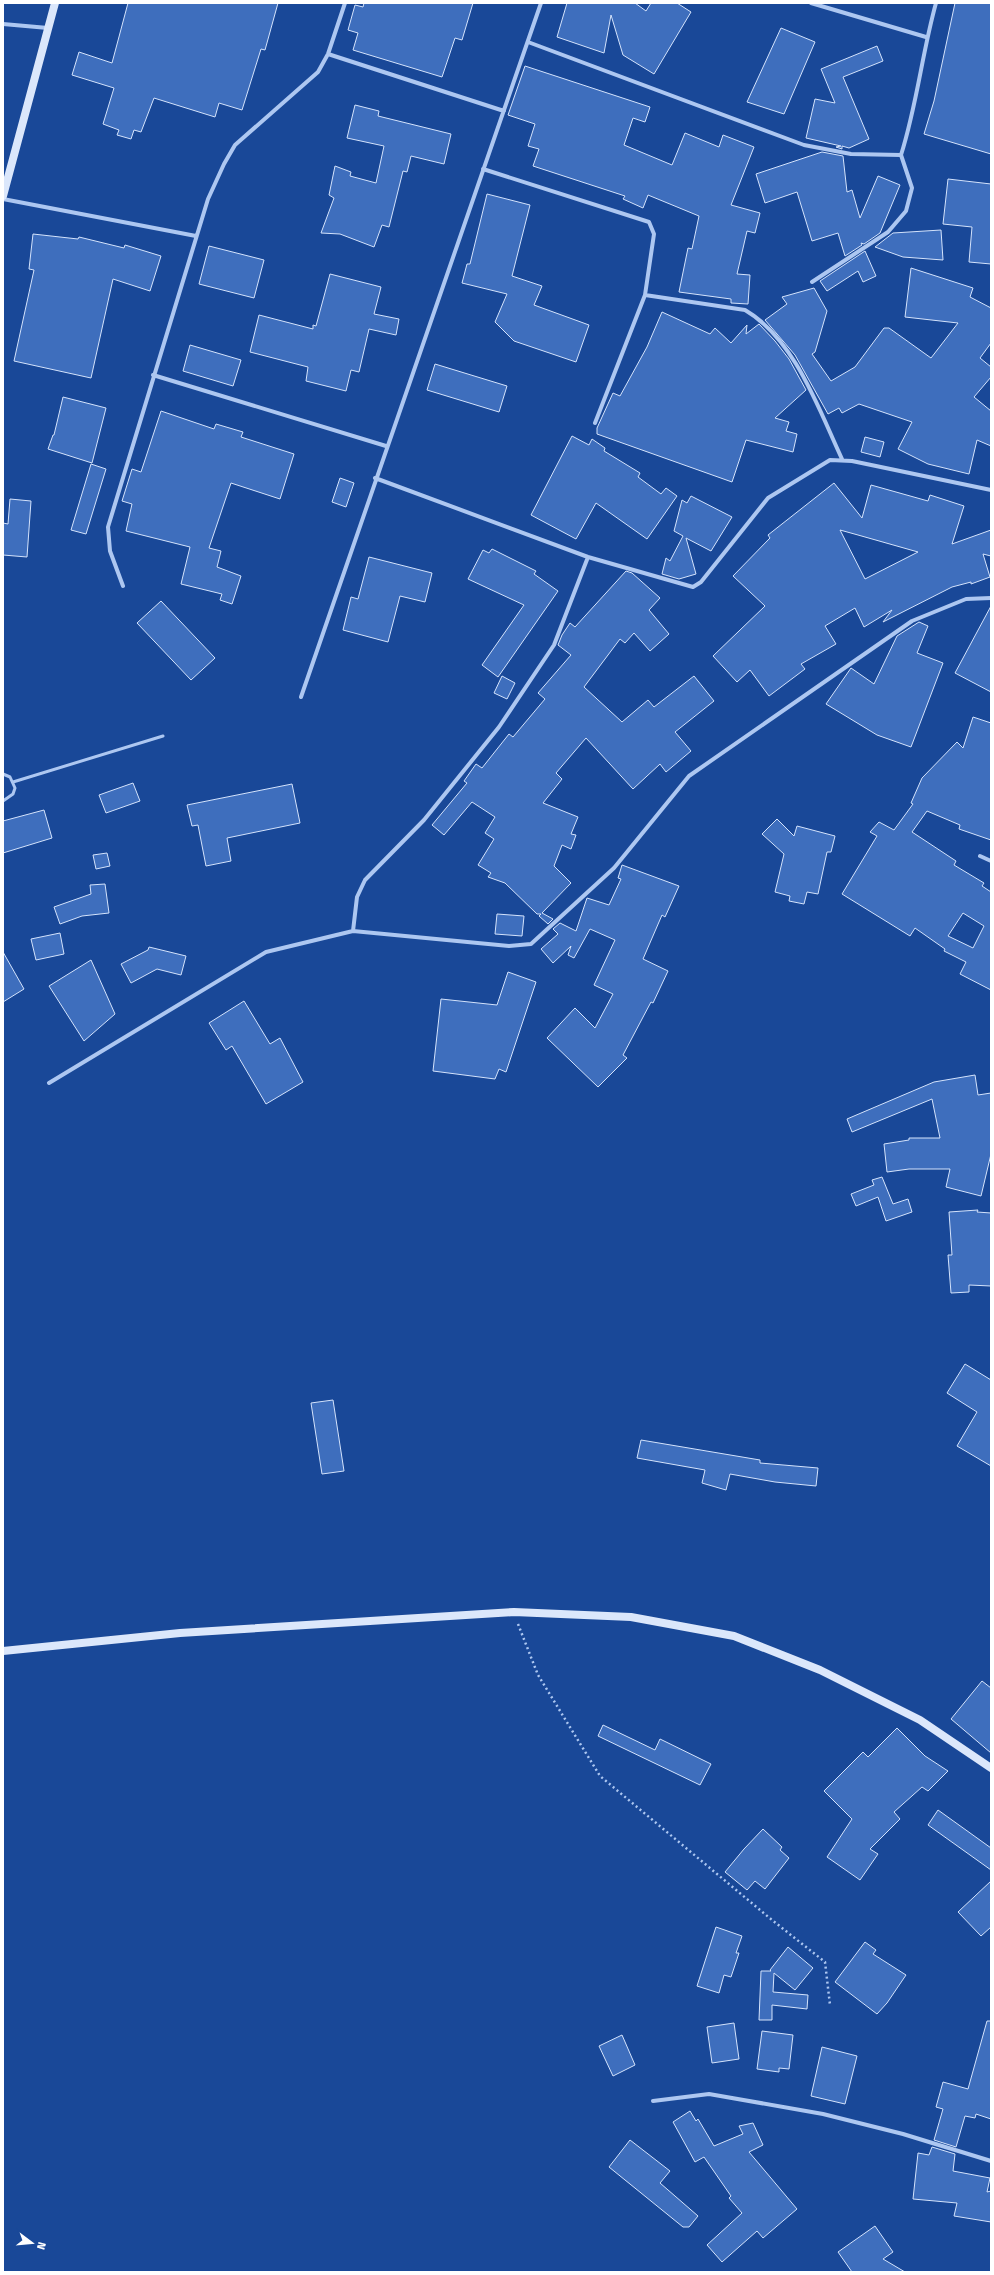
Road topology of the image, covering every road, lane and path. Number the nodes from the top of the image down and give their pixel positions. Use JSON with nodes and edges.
{"nodes":[{"id":1,"x":55,"y":3,"type":"edge"},
{"id":2,"x":345,"y":3,"type":"edge"},
{"id":3,"x":541,"y":3,"type":"edge"},
{"id":4,"x":810,"y":3,"type":"edge"},
{"id":5,"x":936,"y":3,"type":"edge"},
{"id":6,"x":3,"y":24,"type":"edge"},
{"id":7,"x":48,"y":28,"type":"junction"},
{"id":8,"x":926,"y":37,"type":"junction"},
{"id":9,"x":528,"y":42,"type":"junction"},
{"id":10,"x":328,"y":54,"type":"junction"},
{"id":11,"x":504,"y":110,"type":"junction"},
{"id":12,"x":901,"y":155,"type":"junction"},
{"id":13,"x":483,"y":169,"type":"junction"},
{"id":14,"x":3,"y":196,"type":"edge"},
{"id":15,"x":3,"y":199,"type":"edge"},
{"id":16,"x":196,"y":236,"type":"junction"},
{"id":17,"x":812,"y":282,"type":"dead end"},
{"id":18,"x":645,"y":295,"type":"junction"},
{"id":19,"x":153,"y":374,"type":"junction"},
{"id":20,"x":595,"y":423,"type":"dead end"},
{"id":21,"x":386,"y":446,"type":"junction"},
{"id":22,"x":842,"y":459,"type":"junction"},
{"id":23,"x":375,"y":478,"type":"junction"},
{"id":24,"x":991,"y":490,"type":"edge"},
{"id":25,"x":588,"y":558,"type":"junction"},
{"id":26,"x":123,"y":586,"type":"dead end"},
{"id":27,"x":991,"y":598,"type":"edge"},
{"id":28,"x":301,"y":697,"type":"dead end"},
{"id":29,"x":163,"y":736,"type":"dead end"},
{"id":30,"x":3,"y":774,"type":"edge"},
{"id":31,"x":13,"y":782,"type":"junction"},
{"id":32,"x":3,"y":801,"type":"edge"},
{"id":33,"x":980,"y":856,"type":"dead end"},
{"id":34,"x":991,"y":862,"type":"edge"},
{"id":35,"x":353,"y":932,"type":"junction"},
{"id":36,"x":49,"y":1083,"type":"dead end"},
{"id":37,"x":514,"y":1612,"type":"junction"},
{"id":38,"x":3,"y":1651,"type":"edge"},
{"id":39,"x":991,"y":1768,"type":"edge"},
{"id":40,"x":830,"y":2005,"type":"dead end"},
{"id":41,"x":652,"y":2101,"type":"dead end"},
{"id":42,"x":991,"y":2162,"type":"edge"}],
"edges":[{"from":1,"to":7,"type":"street"},
{"from":2,"to":10,"type":"street"},
{"from":3,"to":9,"type":"street"},
{"from":4,"to":8,"type":"street"},
{"from":5,"to":8,"type":"street"},
{"from":6,"to":7,"type":"street"},
{"from":7,"to":14,"type":"street"},
{"from":8,"to":12,"type":"street"},
{"from":9,"to":11,"type":"street"},
{"from":9,"to":12,"type":"street"},
{"from":10,"to":11,"type":"street"},
{"from":10,"to":16,"type":"street"},
{"from":11,"to":13,"type":"street"},
{"from":12,"to":17,"type":"street"},
{"from":13,"to":18,"type":"street"},
{"from":13,"to":21,"type":"street"},
{"from":15,"to":16,"type":"street"},
{"from":16,"to":19,"type":"street"},
{"from":18,"to":20,"type":"street"},
{"from":18,"to":22,"type":"street"},
{"from":19,"to":21,"type":"street"},
{"from":19,"to":26,"type":"street"},
{"from":21,"to":23,"type":"street"},
{"from":22,"to":24,"type":"street"},
{"from":22,"to":25,"type":"street"},
{"from":23,"to":25,"type":"street"},
{"from":23,"to":28,"type":"street"},
{"from":25,"to":35,"type":"street"},
{"from":27,"to":35,"type":"street"},
{"from":29,"to":31,"type":"lane"},
{"from":30,"to":31,"type":"lane"},
{"from":31,"to":32,"type":"lane"},
{"from":33,"to":34,"type":"street"},
{"from":35,"to":36,"type":"street"},
{"from":37,"to":38,"type":"street"},
{"from":37,"to":39,"type":"street"},
{"from":37,"to":40,"type":"path"},
{"from":41,"to":42,"type":"street"}]}
